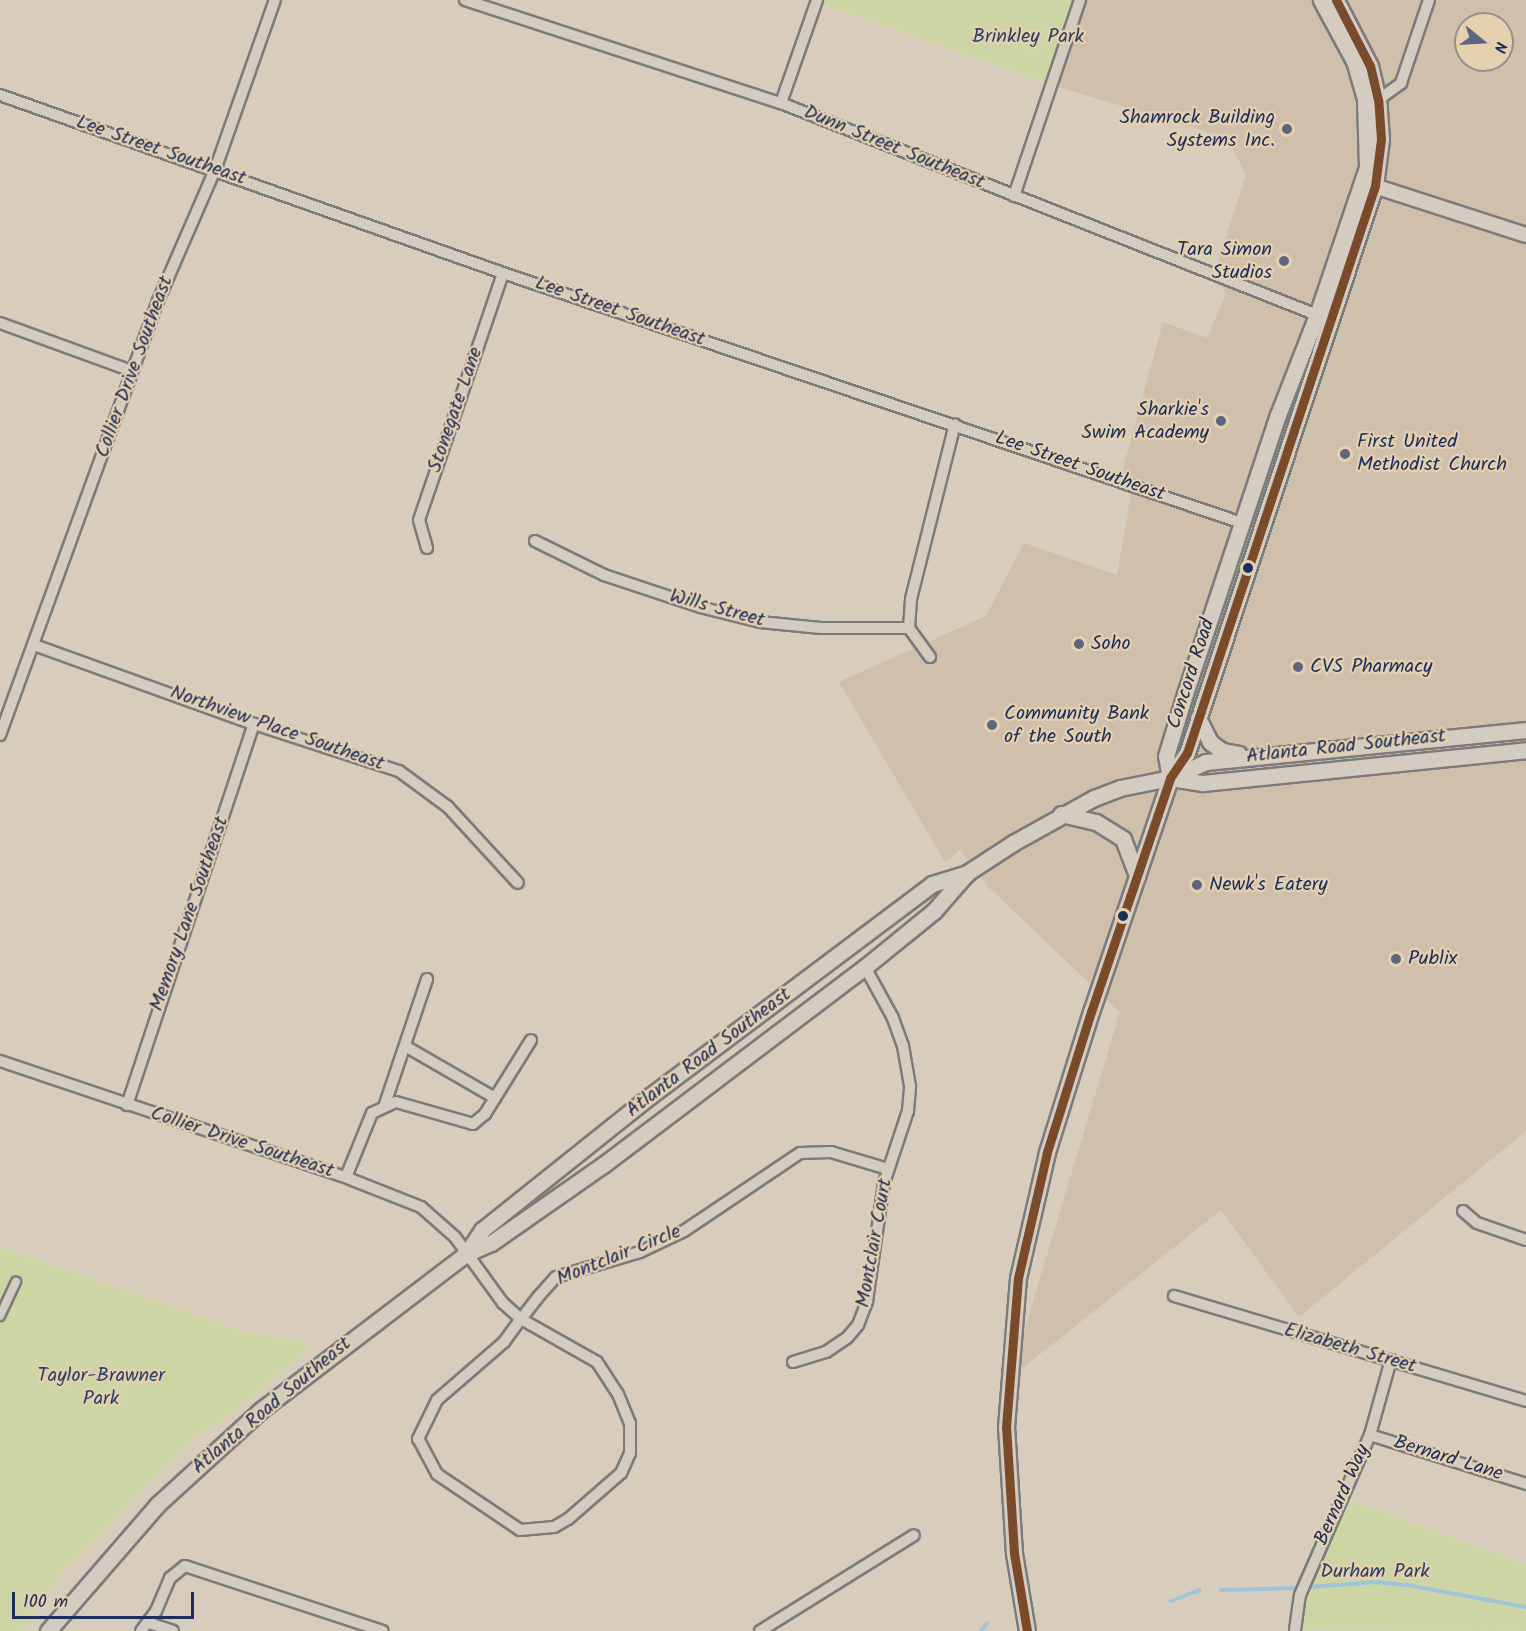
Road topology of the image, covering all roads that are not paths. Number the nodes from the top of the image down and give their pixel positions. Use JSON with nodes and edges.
{"nodes":[{"id":1,"x":275,"y":0,"type":"edge"},
{"id":2,"x":465,"y":0,"type":"edge"},
{"id":3,"x":817,"y":0,"type":"edge"},
{"id":4,"x":1080,"y":0,"type":"edge"},
{"id":5,"x":1321,"y":0,"type":"edge"},
{"id":6,"x":1336,"y":0,"type":"edge"},
{"id":7,"x":1429,"y":0,"type":"edge"},
{"id":8,"x":0,"y":95,"type":"edge"},
{"id":9,"x":1378,"y":100,"type":"junction"},
{"id":10,"x":781,"y":103,"type":"junction"},
{"id":11,"x":215,"y":170,"type":"junction"},
{"id":12,"x":1369,"y":184,"type":"junction"},
{"id":13,"x":1014,"y":196,"type":"junction"},
{"id":14,"x":1526,"y":235,"type":"edge"},
{"id":15,"x":503,"y":273,"type":"junction"},
{"id":16,"x":1317,"y":315,"type":"junction"},
{"id":17,"x":0,"y":323,"type":"edge"},
{"id":18,"x":132,"y":371,"type":"junction"},
{"id":19,"x":955,"y":424,"type":"junction"},
{"id":20,"x":1242,"y":523,"type":"junction"},
{"id":21,"x":535,"y":541,"type":"dead end"},
{"id":22,"x":427,"y":548,"type":"dead end"},
{"id":23,"x":909,"y":628,"type":"junction"},
{"id":24,"x":34,"y":645,"type":"junction"},
{"id":25,"x":930,"y":657,"type":"dead end"},
{"id":26,"x":1198,"y":718,"type":"junction"},
{"id":27,"x":254,"y":724,"type":"junction"},
{"id":28,"x":1526,"y":730,"type":"edge"},
{"id":29,"x":0,"y":735,"type":"edge"},
{"id":30,"x":1526,"y":750,"type":"edge"},
{"id":31,"x":1253,"y":757,"type":"junction"},
{"id":32,"x":1170,"y":778,"type":"junction"},
{"id":33,"x":1061,"y":814,"type":"junction"},
{"id":34,"x":967,"y":873,"type":"junction"},
{"id":35,"x":1137,"y":876,"type":"junction"},
{"id":36,"x":518,"y":883,"type":"dead end"},
{"id":37,"x":865,"y":967,"type":"junction"},
{"id":38,"x":427,"y":978,"type":"dead end"},
{"id":39,"x":847,"y":980,"type":"junction"},
{"id":40,"x":874,"y":986,"type":"junction"},
{"id":41,"x":762,"y":1013,"type":"junction"},
{"id":42,"x":531,"y":1040,"type":"dead end"},
{"id":43,"x":405,"y":1046,"type":"junction"},
{"id":44,"x":0,"y":1061,"type":"edge"},
{"id":45,"x":716,"y":1078,"type":"junction"},
{"id":46,"x":495,"y":1098,"type":"junction"},
{"id":47,"x":385,"y":1104,"type":"junction"},
{"id":48,"x":126,"y":1105,"type":"junction"},
{"id":49,"x":888,"y":1169,"type":"junction"},
{"id":50,"x":346,"y":1177,"type":"junction"},
{"id":51,"x":1462,"y":1211,"type":"dead end"},
{"id":52,"x":1526,"y":1240,"type":"edge"},
{"id":53,"x":466,"y":1254,"type":"junction"},
{"id":54,"x":16,"y":1281,"type":"dead end"},
{"id":55,"x":1174,"y":1296,"type":"dead end"},
{"id":56,"x":0,"y":1316,"type":"edge"},
{"id":57,"x":521,"y":1319,"type":"junction"},
{"id":58,"x":1391,"y":1360,"type":"junction"},
{"id":59,"x":793,"y":1362,"type":"dead end"},
{"id":60,"x":1526,"y":1401,"type":"edge"},
{"id":61,"x":1370,"y":1435,"type":"junction"},
{"id":62,"x":1526,"y":1484,"type":"edge"},
{"id":63,"x":914,"y":1535,"type":"dead end"},
{"id":64,"x":145,"y":1627,"type":"edge"},
{"id":65,"x":48,"y":1631,"type":"edge"},
{"id":66,"x":173,"y":1631,"type":"edge"},
{"id":67,"x":383,"y":1631,"type":"edge"},
{"id":68,"x":760,"y":1631,"type":"edge"},
{"id":69,"x":1027,"y":1631,"type":"edge"},
{"id":70,"x":1295,"y":1631,"type":"edge"}],
"edges":[{"from":1,"to":11,"type":"street","name":"Collier Drive Southeast"},
{"from":2,"to":10,"type":"street","name":"Dunn Street Southeast"},
{"from":3,"to":10,"type":"street"},
{"from":4,"to":13,"type":"street"},
{"from":5,"to":12,"type":"main road"},
{"from":6,"to":9,"type":"main road"},
{"from":7,"to":9,"type":"street"},
{"from":8,"to":11,"type":"street","name":"Lee Street Southeast"},
{"from":9,"to":12,"type":"main road"},
{"from":10,"to":13,"type":"street","name":"Dunn Street Southeast"},
{"from":11,"to":15,"type":"street","name":"Lee Street Southeast"},
{"from":11,"to":18,"type":"street","name":"Collier Drive Southeast"},
{"from":12,"to":14,"type":"street"},
{"from":12,"to":16,"type":"main road","name":"Concord Road"},
{"from":12,"to":26,"type":"main road","name":"Concord Road"},
{"from":13,"to":16,"type":"street","name":"Dunn Street Southeast"},
{"from":15,"to":19,"type":"street","name":"Lee Street Southeast"},
{"from":15,"to":22,"type":"street","name":"Stonegate Lane"},
{"from":16,"to":20,"type":"main road","name":"Concord Road"},
{"from":17,"to":18,"type":"street"},
{"from":18,"to":24,"type":"street","name":"Collier Drive Southeast"},
{"from":19,"to":20,"type":"street","name":"Lee Street Southeast"},
{"from":19,"to":23,"type":"street"},
{"from":20,"to":32,"type":"main road","name":"Concord Road"},
{"from":21,"to":23,"type":"street","name":"Wills Street"},
{"from":23,"to":25,"type":"street"},
{"from":24,"to":27,"type":"street","name":"Northview Place Southeast"},
{"from":24,"to":29,"type":"street","name":"Collier Drive Southeast"},
{"from":26,"to":31,"type":"main road"},
{"from":26,"to":32,"type":"main road","name":"Concord Road"},
{"from":27,"to":36,"type":"street","name":"Northview Place Southeast"},
{"from":27,"to":48,"type":"street","name":"Memory Lane Southeast"},
{"from":28,"to":31,"type":"main road","name":"Atlanta Road Southeast"},
{"from":30,"to":32,"type":"main road","name":"Atlanta Road Southeast"},
{"from":31,"to":32,"type":"main road","name":"Atlanta Road Southeast"},
{"from":32,"to":33,"type":"main road","name":"Atlanta Road Southeast"},
{"from":32,"to":35,"type":"main road"},
{"from":33,"to":34,"type":"main road","name":"Atlanta Road Southeast"},
{"from":33,"to":35,"type":"main road"},
{"from":34,"to":37,"type":"main road","name":"Atlanta Road Southeast"},
{"from":34,"to":41,"type":"main road","name":"Atlanta Road Southeast"},
{"from":35,"to":69,"type":"main road"},
{"from":37,"to":39,"type":"main road","name":"Atlanta Road Southeast"},
{"from":37,"to":40,"type":"street","name":"Montclair Court"},
{"from":38,"to":43,"type":"street"},
{"from":39,"to":40,"type":"street"},
{"from":39,"to":45,"type":"main road","name":"Atlanta Road Southeast"},
{"from":40,"to":49,"type":"street","name":"Montclair Court"},
{"from":41,"to":45,"type":"main road"},
{"from":41,"to":53,"type":"main road","name":"Atlanta Road Southeast"},
{"from":42,"to":46,"type":"street"},
{"from":43,"to":46,"type":"street"},
{"from":43,"to":47,"type":"street"},
{"from":44,"to":48,"type":"street","name":"Collier Drive Southeast"},
{"from":45,"to":53,"type":"main road","name":"Atlanta Road Southeast"},
{"from":46,"to":47,"type":"street"},
{"from":47,"to":50,"type":"street"},
{"from":48,"to":50,"type":"street","name":"Collier Drive Southeast"},
{"from":49,"to":57,"type":"street","name":"Montclair Circle"},
{"from":49,"to":59,"type":"street","name":"Montclair Court"},
{"from":50,"to":53,"type":"street","name":"Collier Drive Southeast"},
{"from":51,"to":52,"type":"street"},
{"from":53,"to":57,"type":"street","name":"Montclair Circle"},
{"from":53,"to":65,"type":"main road","name":"Atlanta Road Southeast"},
{"from":54,"to":56,"type":"street"},
{"from":55,"to":58,"type":"street","name":"Elizabeth Street"},
{"from":57,"to":57,"type":"street","name":"Montclair Circle"},
{"from":58,"to":60,"type":"street","name":"Elizabeth Street"},
{"from":58,"to":61,"type":"street","name":"Bernard Way"},
{"from":61,"to":62,"type":"street","name":"Bernard Lane"},
{"from":61,"to":70,"type":"street","name":"Bernard Way"},
{"from":63,"to":68,"type":"street"},
{"from":64,"to":66,"type":"street"},
{"from":64,"to":67,"type":"street"}]}
